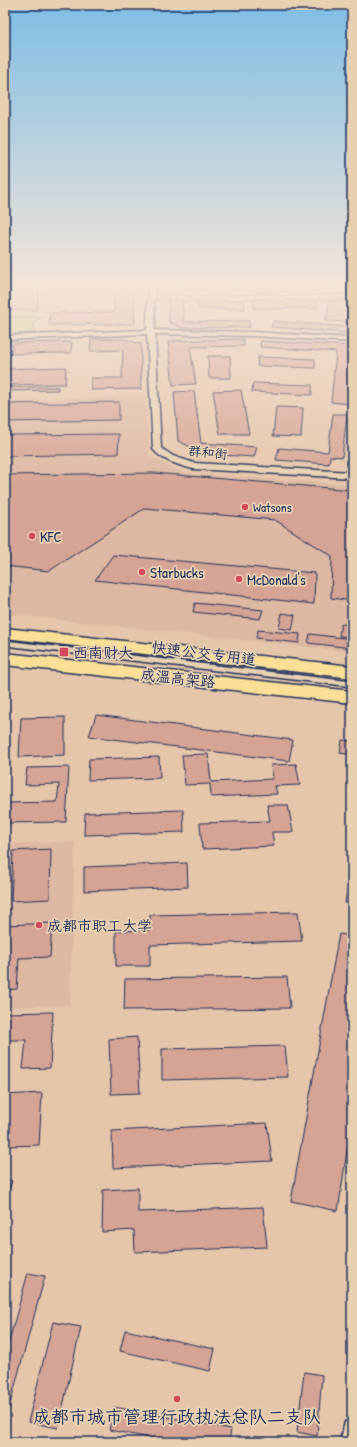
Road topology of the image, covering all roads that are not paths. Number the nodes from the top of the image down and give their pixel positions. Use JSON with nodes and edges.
{"nodes":[{"id":1,"x":152,"y":353,"type":"edge"},
{"id":2,"x":352,"y":475,"type":"edge"},
{"id":3,"x":5,"y":632,"type":"edge"},
{"id":4,"x":5,"y":644,"type":"edge"},
{"id":5,"x":5,"y":659,"type":"edge"},
{"id":6,"x":352,"y":672,"type":"edge"},
{"id":7,"x":352,"y":683,"type":"edge"},
{"id":8,"x":352,"y":697,"type":"edge"},
{"id":9,"x":352,"y":1430,"type":"edge"},
{"id":10,"x":350,"y":1442,"type":"edge"}],
"edges":[{"from":1,"to":2,"type":"street","name":"群和街"},
{"from":3,"to":6,"type":"highway"},
{"from":4,"to":7,"type":"highway","name":"成温高架路"},
{"from":5,"to":8,"type":"highway","name":"成温高架路"},
{"from":9,"to":10,"type":"street"}]}
